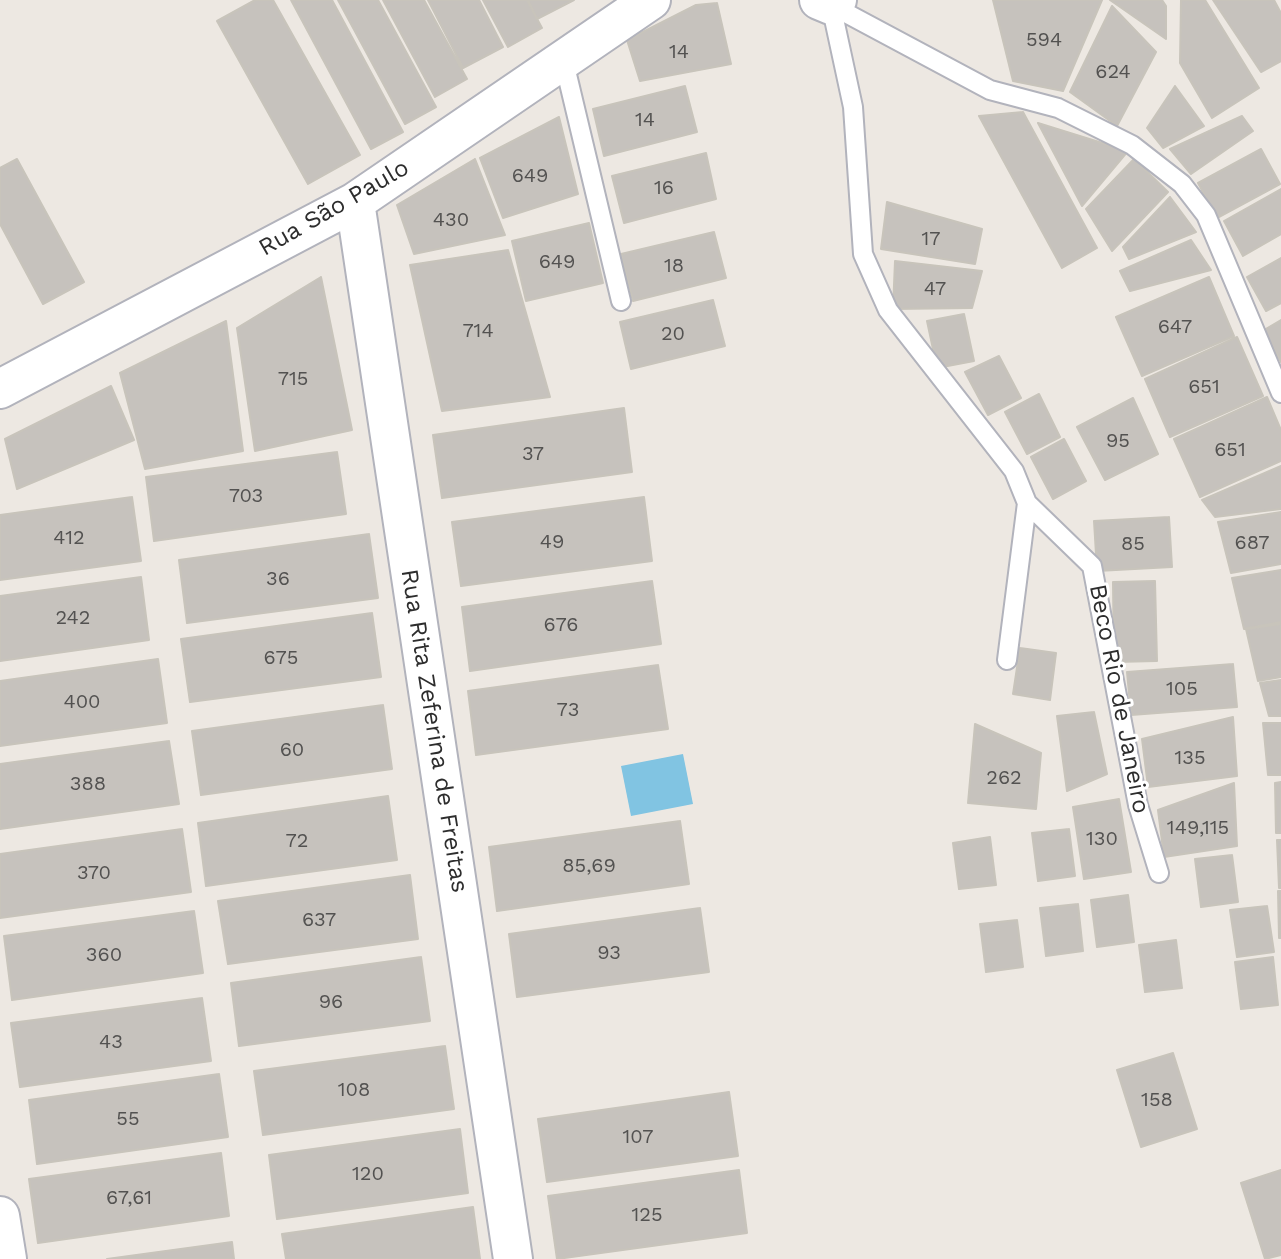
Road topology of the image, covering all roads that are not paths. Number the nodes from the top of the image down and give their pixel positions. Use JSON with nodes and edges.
{"nodes":[{"id":1,"x":651,"y":0,"type":"edge"},
{"id":2,"x":829,"y":2,"type":"edge"},
{"id":3,"x":564,"y":62,"type":"junction"},
{"id":4,"x":355,"y":202,"type":"junction"},
{"id":5,"x":621,"y":301,"type":"dead end"},
{"id":6,"x":0,"y":389,"type":"edge"},
{"id":7,"x":1281,"y":393,"type":"edge"},
{"id":8,"x":1027,"y":503,"type":"junction"},
{"id":9,"x":1007,"y":660,"type":"dead end"},
{"id":10,"x":1159,"y":873,"type":"dead end"},
{"id":11,"x":0,"y":1216,"type":"edge"},
{"id":12,"x":7,"y":1259,"type":"edge"},
{"id":13,"x":513,"y":1259,"type":"edge"}],
"edges":[{"from":1,"to":3,"type":"street","name":"Rua São Paulo"},
{"from":2,"to":7,"type":"lane"},
{"from":2,"to":8,"type":"lane","name":"Beco Rio de Janeiro"},
{"from":3,"to":4,"type":"street","name":"Rua São Paulo"},
{"from":3,"to":5,"type":"lane"},
{"from":4,"to":6,"type":"street","name":"Rua São Paulo"},
{"from":4,"to":13,"type":"street","name":"Rua Rita Zeferina de Freitas"},
{"from":8,"to":9,"type":"lane"},
{"from":8,"to":10,"type":"lane","name":"Beco Rio de Janeiro"},
{"from":11,"to":12,"type":"street"}]}
